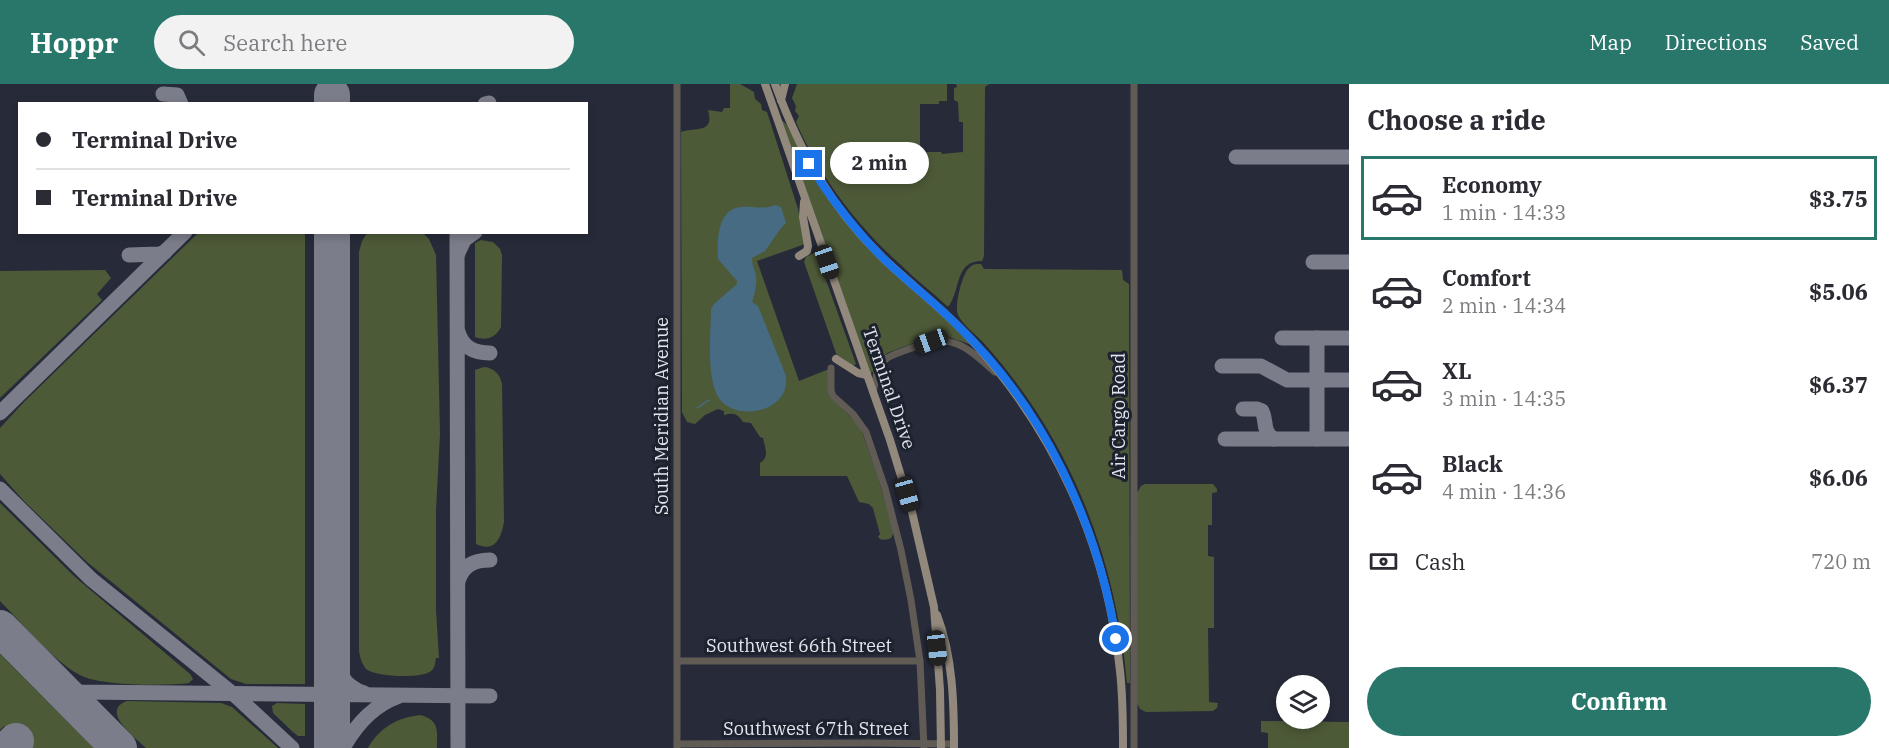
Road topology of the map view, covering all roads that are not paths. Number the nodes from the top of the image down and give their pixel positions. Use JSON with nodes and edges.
{"nodes":[{"id":1,"x":677,"y":84,"type":"edge"},
{"id":2,"x":767,"y":84,"type":"edge"},
{"id":3,"x":785,"y":84,"type":"edge"},
{"id":4,"x":1134,"y":84,"type":"edge"},
{"id":5,"x":780,"y":100,"type":"junction"},
{"id":6,"x":805,"y":198,"type":"junction"},
{"id":7,"x":799,"y":256,"type":"dead end"},
{"id":8,"x":836,"y":359,"type":"dead end"},
{"id":9,"x":831,"y":368,"type":"dead end"},
{"id":10,"x":867,"y":375,"type":"junction"},
{"id":11,"x":1008,"y":383,"type":"junction"},
{"id":12,"x":873,"y":391,"type":"junction"},
{"id":13,"x":934,"y":607,"type":"junction"},
{"id":14,"x":678,"y":661,"type":"junction"},
{"id":15,"x":920,"y":661,"type":"junction"},
{"id":16,"x":677,"y":746,"type":"edge"},
{"id":17,"x":923,"y":746,"type":"edge"},
{"id":18,"x":941,"y":746,"type":"edge"},
{"id":19,"x":954,"y":746,"type":"edge"},
{"id":20,"x":1123,"y":748,"type":"edge"},
{"id":21,"x":1134,"y":748,"type":"edge"}],
"edges":[{"from":1,"to":14,"type":"street","name":"South Meridian Avenue"},
{"from":2,"to":5,"type":"main road","name":"Terminal Drive"},
{"from":2,"to":6,"type":"main road","name":"Terminal Drive"},
{"from":3,"to":5,"type":"main road"},
{"from":4,"to":21,"type":"street","name":"Air Cargo Road"},
{"from":5,"to":11,"type":"main road","name":"Terminal Drive"},
{"from":6,"to":7,"type":"main road"},
{"from":6,"to":10,"type":"main road","name":"Terminal Drive"},
{"from":8,"to":10,"type":"main road"},
{"from":9,"to":15,"type":"street"},
{"from":10,"to":12,"type":"main road","name":"Terminal Drive"},
{"from":11,"to":12,"type":"street"},
{"from":11,"to":20,"type":"main road","name":"Terminal Drive"},
{"from":12,"to":13,"type":"main road","name":"Terminal Drive"},
{"from":13,"to":18,"type":"main road","name":"Terminal Drive"},
{"from":13,"to":19,"type":"main road"},
{"from":14,"to":15,"type":"street","name":"Southwest 66th Street"},
{"from":14,"to":16,"type":"street","name":"South Meridian Avenue"},
{"from":15,"to":17,"type":"street"},
{"from":16,"to":17,"type":"street","name":"Southwest 67th Street"},
{"from":17,"to":18,"type":"street","name":"Southwest 67th Street"},
{"from":18,"to":19,"type":"street","name":"Southwest 67th Street"}]}
